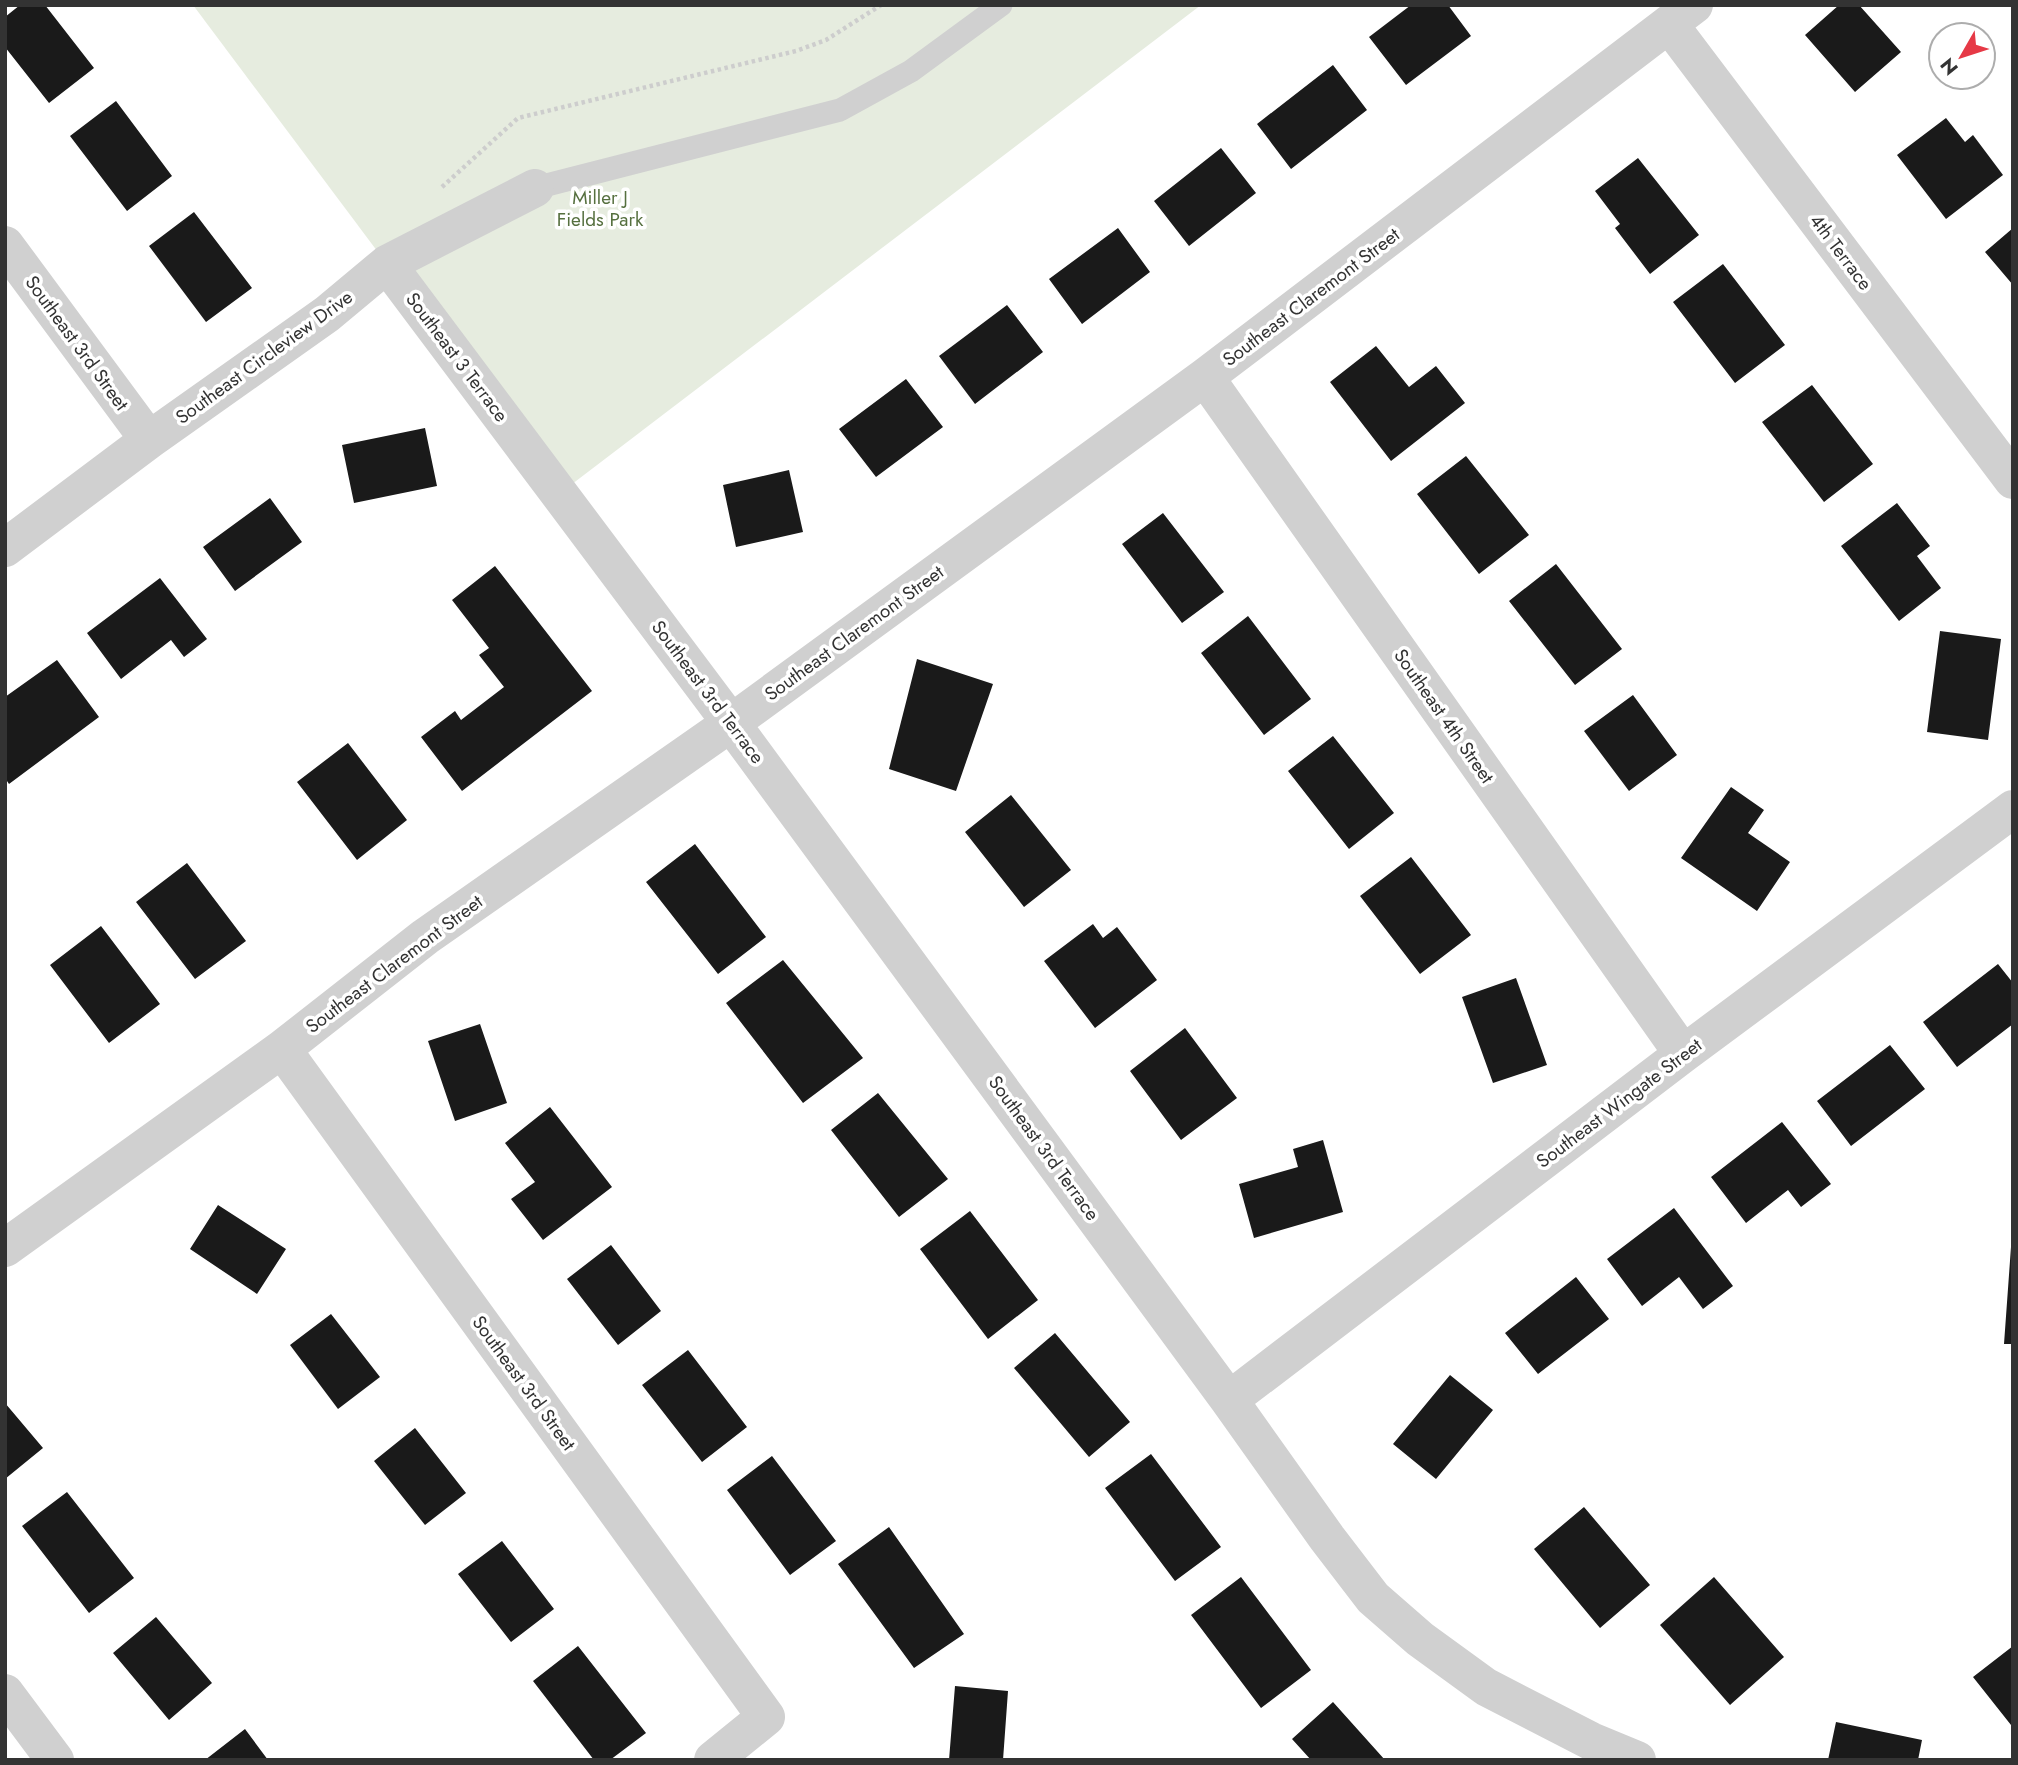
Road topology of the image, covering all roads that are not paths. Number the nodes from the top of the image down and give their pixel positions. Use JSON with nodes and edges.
{"nodes":[{"id":1,"x":1001,"y":5,"type":"edge"},
{"id":2,"x":1682,"y":15,"type":"edge"},
{"id":3,"x":535,"y":188,"type":"joint"},
{"id":4,"x":5,"y":245,"type":"edge"},
{"id":5,"x":387,"y":264,"type":"junction"},
{"id":6,"x":1205,"y":377,"type":"junction"},
{"id":7,"x":149,"y":440,"type":"junction"},
{"id":8,"x":526,"y":450,"type":"joint"},
{"id":9,"x":2013,"y":480,"type":"edge"},
{"id":10,"x":5,"y":548,"type":"edge"},
{"id":11,"x":731,"y":723,"type":"junction"},
{"id":12,"x":2013,"y":809,"type":"edge"},
{"id":13,"x":282,"y":1049,"type":"junction"},
{"id":14,"x":1683,"y":1054,"type":"junction"},
{"id":15,"x":5,"y":1248,"type":"edge"},
{"id":16,"x":1229,"y":1401,"type":"junction"},
{"id":17,"x":5,"y":1693,"type":"edge"},
{"id":18,"x":55,"y":1760,"type":"edge"},
{"id":19,"x":713,"y":1760,"type":"edge"},
{"id":20,"x":1637,"y":1760,"type":"edge"}],
"edges":[{"from":1,"to":3,"type":"lane"},
{"from":2,"to":6,"type":"street","name":"Southeast Claremont Street"},
{"from":2,"to":9,"type":"street","name":"4th Terrace"},
{"from":3,"to":5,"type":"street","name":"Southeast Circleview Drive"},
{"from":4,"to":7,"type":"street","name":"Southeast 3rd Street"},
{"from":5,"to":7,"type":"street","name":"Southeast Circleview Drive"},
{"from":5,"to":8,"type":"street","name":"Southeast 3 Terrace"},
{"from":6,"to":11,"type":"street","name":"Southeast Claremont Street"},
{"from":6,"to":14,"type":"street","name":"Southeast 4th Street"},
{"from":7,"to":10,"type":"street","name":"Southeast Circleview Drive"},
{"from":8,"to":11,"type":"street","name":"Southeast 3rd Terrace"},
{"from":11,"to":13,"type":"street","name":"Southeast Claremont Street"},
{"from":11,"to":16,"type":"street","name":"Southeast 3rd Terrace"},
{"from":12,"to":14,"type":"street","name":"Southeast Wingate Street"},
{"from":13,"to":15,"type":"street","name":"Southeast Claremont Street"},
{"from":13,"to":19,"type":"street","name":"Southeast 3rd Street"},
{"from":14,"to":16,"type":"street","name":"Southeast Wingate Street"},
{"from":16,"to":20,"type":"street","name":"Southeast 3rd Terrace"},
{"from":17,"to":18,"type":"street"}]}
